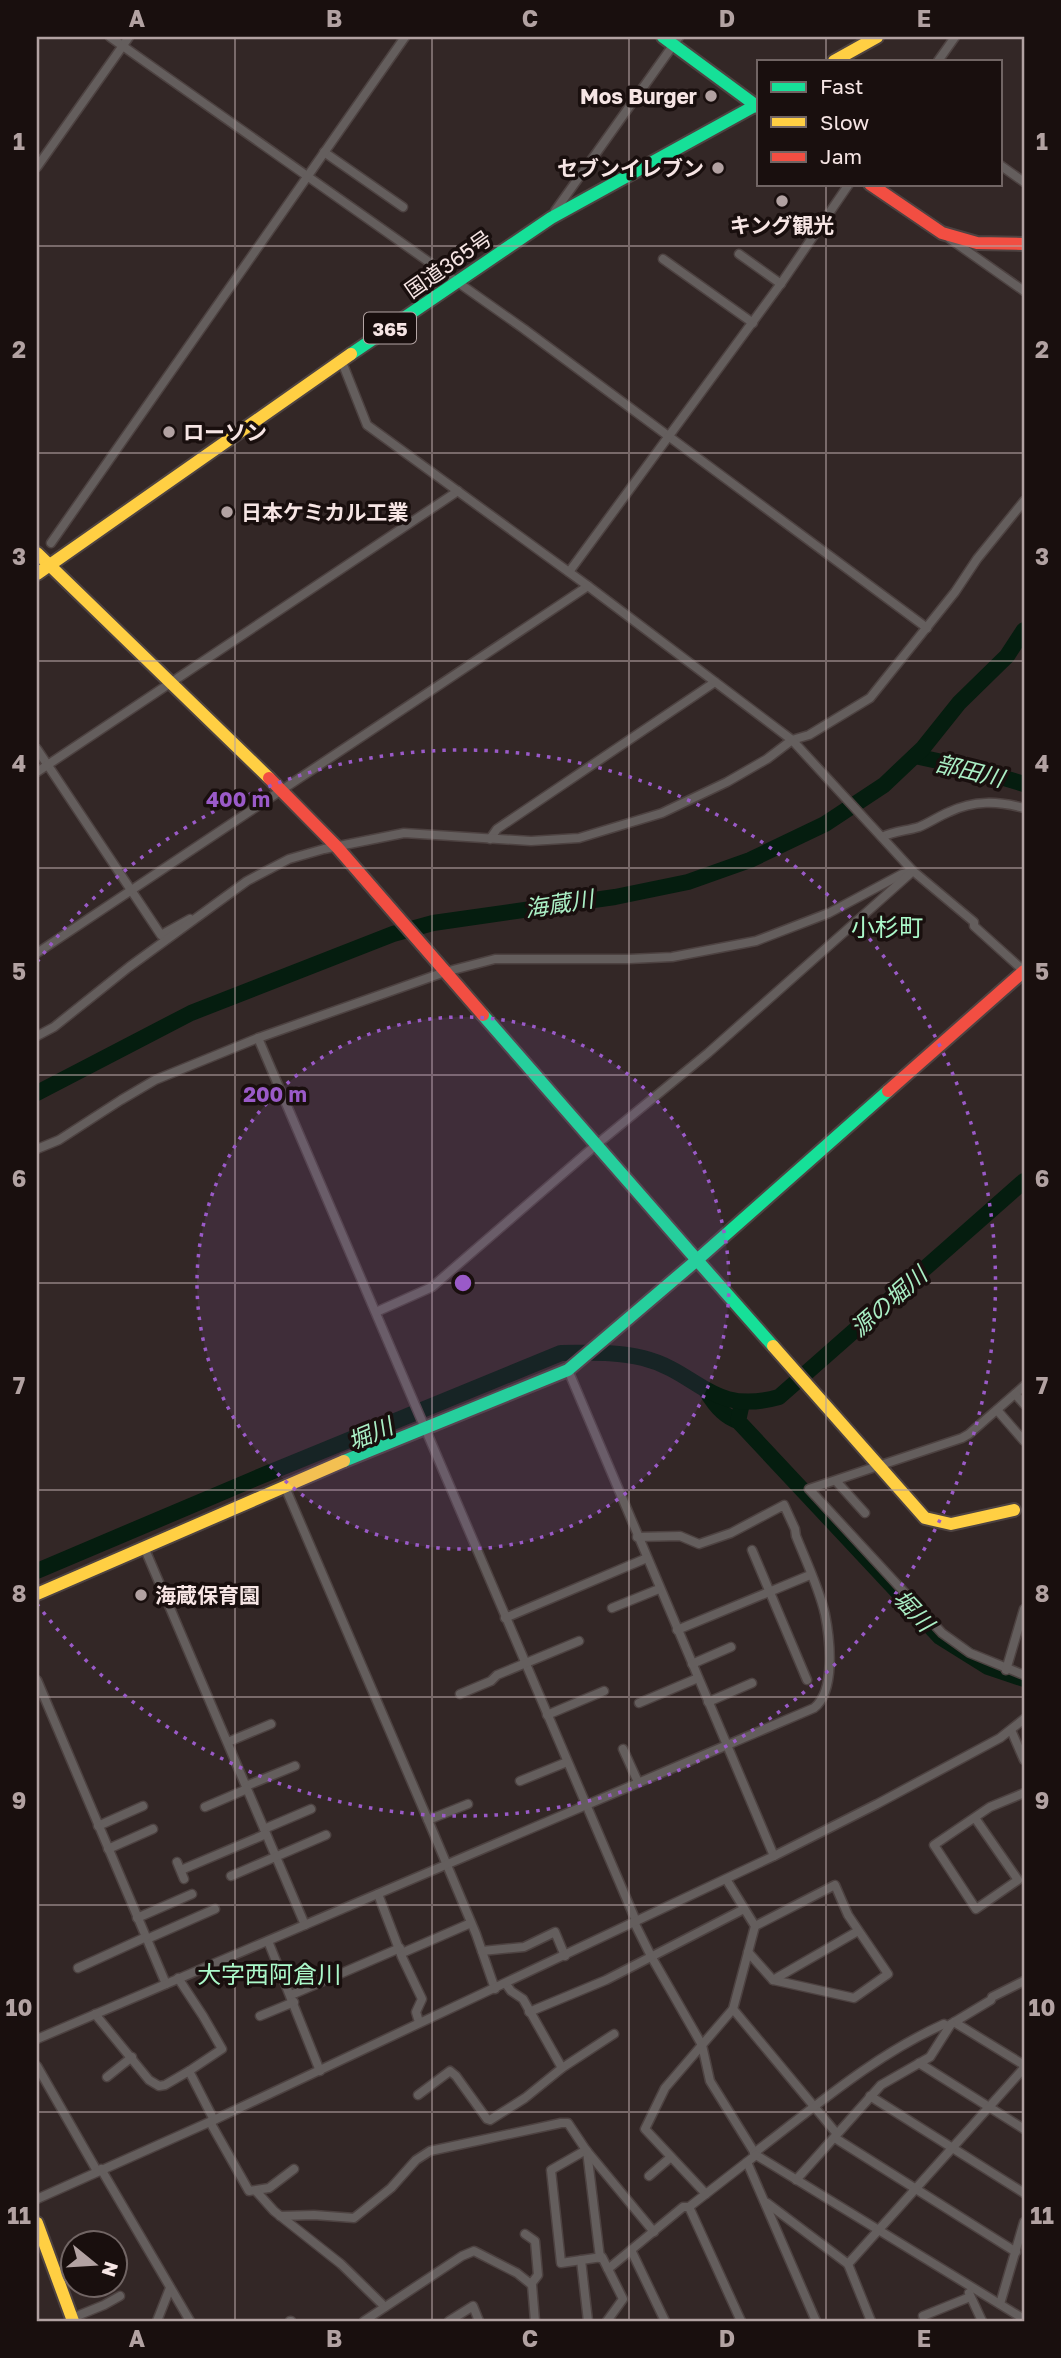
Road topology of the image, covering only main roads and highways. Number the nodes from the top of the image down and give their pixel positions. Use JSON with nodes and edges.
{"nodes":[{"id":1,"x":877,"y":37,"type":"edge"},
{"id":2,"x":672,"y":39,"type":"edge"},
{"id":3,"x":836,"y":60,"type":"edge"},
{"id":4,"x":757,"y":106,"type":"edge"},
{"id":5,"x":873,"y":186,"type":"edge"},
{"id":6,"x":1024,"y":244,"type":"edge"},
{"id":7,"x":37,"y":553,"type":"edge"},
{"id":8,"x":49,"y":566,"type":"junction"},
{"id":9,"x":37,"y":574,"type":"edge"},
{"id":10,"x":1024,"y":971,"type":"edge"},
{"id":11,"x":697,"y":1261,"type":"junction"},
{"id":12,"x":1019,"y":1509,"type":"edge"},
{"id":13,"x":37,"y":1594,"type":"edge"},
{"id":14,"x":37,"y":2223,"type":"edge"},
{"id":15,"x":73,"y":2319,"type":"edge"}],
"edges":[{"from":1,"to":3,"type":"main road"},
{"from":2,"to":4,"type":"main road"},
{"from":4,"to":8,"type":"main road","name":"国道365号","number":"365"},
{"from":5,"to":6,"type":"main road"},
{"from":7,"to":8,"type":"main road"},
{"from":8,"to":9,"type":"main road","name":"国道365号","number":"365"},
{"from":8,"to":11,"type":"main road"},
{"from":10,"to":11,"type":"main road"},
{"from":11,"to":12,"type":"main road"},
{"from":11,"to":13,"type":"main road"},
{"from":14,"to":15,"type":"main road"}]}
